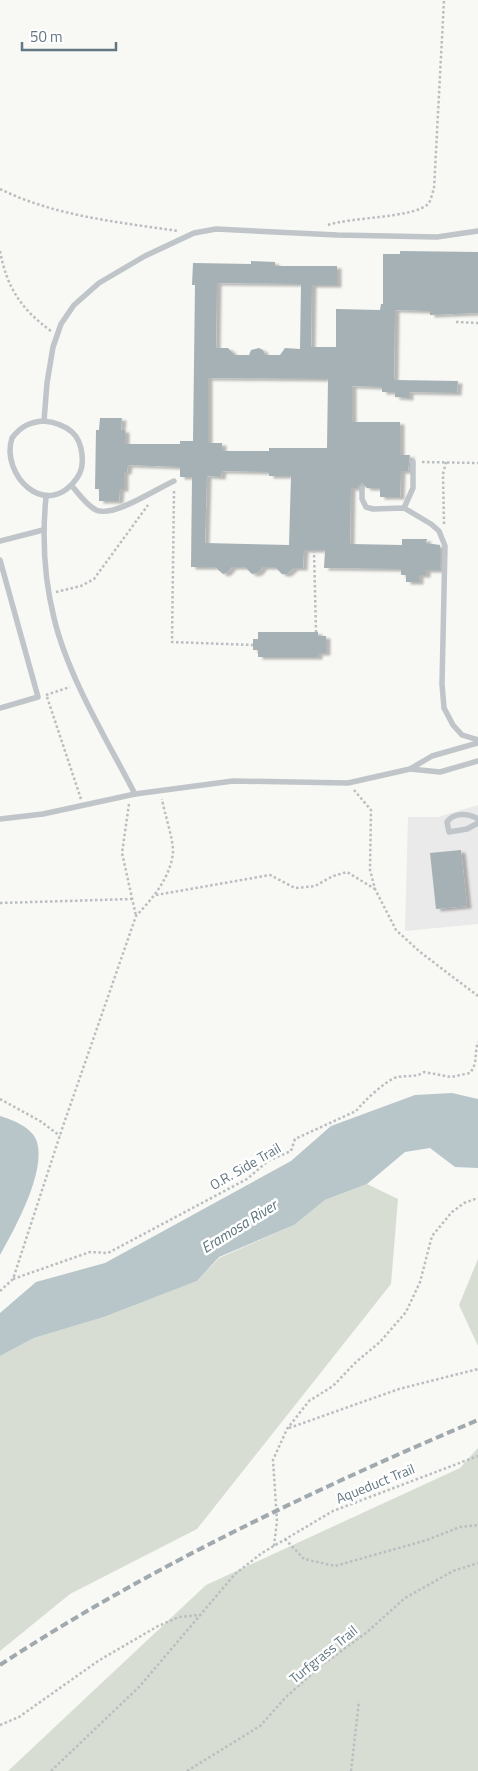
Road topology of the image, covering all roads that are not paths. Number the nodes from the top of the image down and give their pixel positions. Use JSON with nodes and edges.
{"nodes":[{"id":1,"x":478,"y":231,"type":"edge"},
{"id":2,"x":44,"y":420,"type":"junction"},
{"id":3,"x":413,"y":462,"type":"dead end"},
{"id":4,"x":174,"y":481,"type":"road end"},
{"id":5,"x":72,"y":486,"type":"junction"},
{"id":6,"x":362,"y":488,"type":"dead end"},
{"id":7,"x":46,"y":497,"type":"junction"},
{"id":8,"x":404,"y":508,"type":"junction"},
{"id":9,"x":43,"y":530,"type":"junction"},
{"id":10,"x":0,"y":541,"type":"edge"},
{"id":11,"x":0,"y":560,"type":"edge"},
{"id":12,"x":0,"y":708,"type":"edge"},
{"id":13,"x":478,"y":742,"type":"edge"},
{"id":14,"x":478,"y":761,"type":"edge"},
{"id":15,"x":410,"y":769,"type":"junction"},
{"id":16,"x":132,"y":794,"type":"junction"},
{"id":17,"x":0,"y":819,"type":"edge"},
{"id":18,"x":478,"y":821,"type":"edge"}],
"edges":[{"from":1,"to":2,"type":"lane"},
{"from":2,"to":5,"type":"lane"},
{"from":2,"to":7,"type":"lane"},
{"from":3,"to":8,"type":"lane"},
{"from":4,"to":5,"type":"lane"},
{"from":5,"to":7,"type":"lane"},
{"from":6,"to":8,"type":"lane"},
{"from":7,"to":9,"type":"lane"},
{"from":8,"to":13,"type":"lane"},
{"from":9,"to":10,"type":"lane"},
{"from":9,"to":16,"type":"lane"},
{"from":11,"to":12,"type":"lane"},
{"from":13,"to":15,"type":"lane"},
{"from":14,"to":15,"type":"lane"},
{"from":15,"to":16,"type":"lane"},
{"from":16,"to":17,"type":"lane"},
{"from":18,"to":18,"type":"lane"}]}
